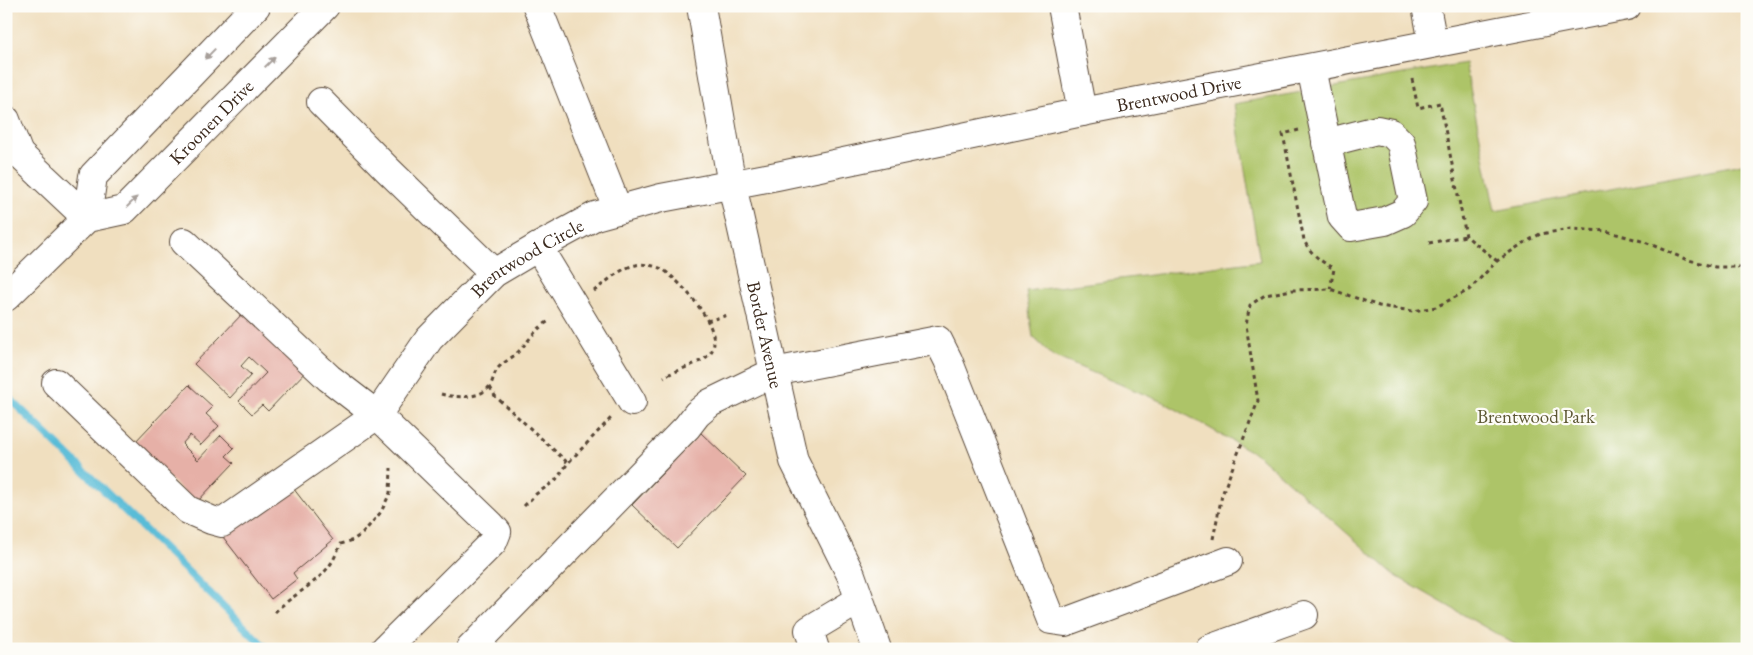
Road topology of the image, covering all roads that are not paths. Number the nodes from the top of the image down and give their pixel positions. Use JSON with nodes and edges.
{"nodes":[{"id":1,"x":256,"y":6,"type":"edge"},
{"id":2,"x":537,"y":6,"type":"edge"},
{"id":3,"x":701,"y":6,"type":"edge"},
{"id":4,"x":1062,"y":6,"type":"edge"},
{"id":5,"x":1426,"y":6,"type":"edge"},
{"id":6,"x":1627,"y":6,"type":"edge"},
{"id":7,"x":319,"y":8,"type":"edge"},
{"id":8,"x":1433,"y":43,"type":"junction"},
{"id":9,"x":1311,"y":68,"type":"junction"},
{"id":10,"x":321,"y":102,"type":"dead end"},
{"id":11,"x":1082,"y":112,"type":"junction"},
{"id":12,"x":6,"y":120,"type":"edge"},
{"id":13,"x":1326,"y":143,"type":"dead end"},
{"id":14,"x":13,"y":152,"type":"edge"},
{"id":15,"x":732,"y":185,"type":"junction"},
{"id":16,"x":618,"y":210,"type":"junction"},
{"id":17,"x":87,"y":218,"type":"junction"},
{"id":18,"x":184,"y":242,"type":"dead end"},
{"id":19,"x":538,"y":247,"type":"junction"},
{"id":20,"x":494,"y":273,"type":"junction"},
{"id":21,"x":6,"y":297,"type":"edge"},
{"id":22,"x":774,"y":372,"type":"junction"},
{"id":23,"x":56,"y":383,"type":"dead end"},
{"id":24,"x":624,"y":407,"type":"road end"},
{"id":25,"x":377,"y":415,"type":"junction"},
{"id":26,"x":1217,"y":565,"type":"road end"},
{"id":27,"x":859,"y":600,"type":"junction"},
{"id":28,"x":1304,"y":615,"type":"dead end"},
{"id":29,"x":385,"y":649,"type":"edge"},
{"id":30,"x":470,"y":649,"type":"edge"},
{"id":31,"x":815,"y":649,"type":"edge"},
{"id":32,"x":877,"y":649,"type":"edge"},
{"id":33,"x":1209,"y":649,"type":"edge"}],
"edges":[{"from":1,"to":17,"type":"street","one_way":true},
{"from":2,"to":16,"type":"street"},
{"from":3,"to":15,"type":"street","name":"Border Avenue"},
{"from":4,"to":11,"type":"street"},
{"from":5,"to":8,"type":"street"},
{"from":6,"to":8,"type":"street","name":"Brentwood Drive"},
{"from":17,"to":7,"type":"street","name":"Kroonen Drive","one_way":true},
{"from":8,"to":9,"type":"street","name":"Brentwood Drive"},
{"from":9,"to":11,"type":"street","name":"Brentwood Drive"},
{"from":9,"to":13,"type":"street"},
{"from":10,"to":20,"type":"street"},
{"from":11,"to":15,"type":"street","name":"Brentwood Drive"},
{"from":12,"to":14,"type":"street"},
{"from":14,"to":17,"type":"street"},
{"from":15,"to":16,"type":"street","name":"Brentwood Circle"},
{"from":15,"to":22,"type":"street","name":"Border Avenue"},
{"from":16,"to":19,"type":"street","name":"Brentwood Circle"},
{"from":17,"to":21,"type":"street"},
{"from":18,"to":25,"type":"street"},
{"from":19,"to":20,"type":"street","name":"Brentwood Circle"},
{"from":19,"to":24,"type":"street"},
{"from":20,"to":25,"type":"street","name":"Brentwood Circle"},
{"from":22,"to":26,"type":"street"},
{"from":22,"to":27,"type":"street","name":"Border Avenue"},
{"from":22,"to":30,"type":"street"},
{"from":23,"to":25,"type":"street"},
{"from":25,"to":29,"type":"street"},
{"from":27,"to":31,"type":"street"},
{"from":27,"to":32,"type":"street","name":"Border Avenue"},
{"from":28,"to":33,"type":"street"}]}
